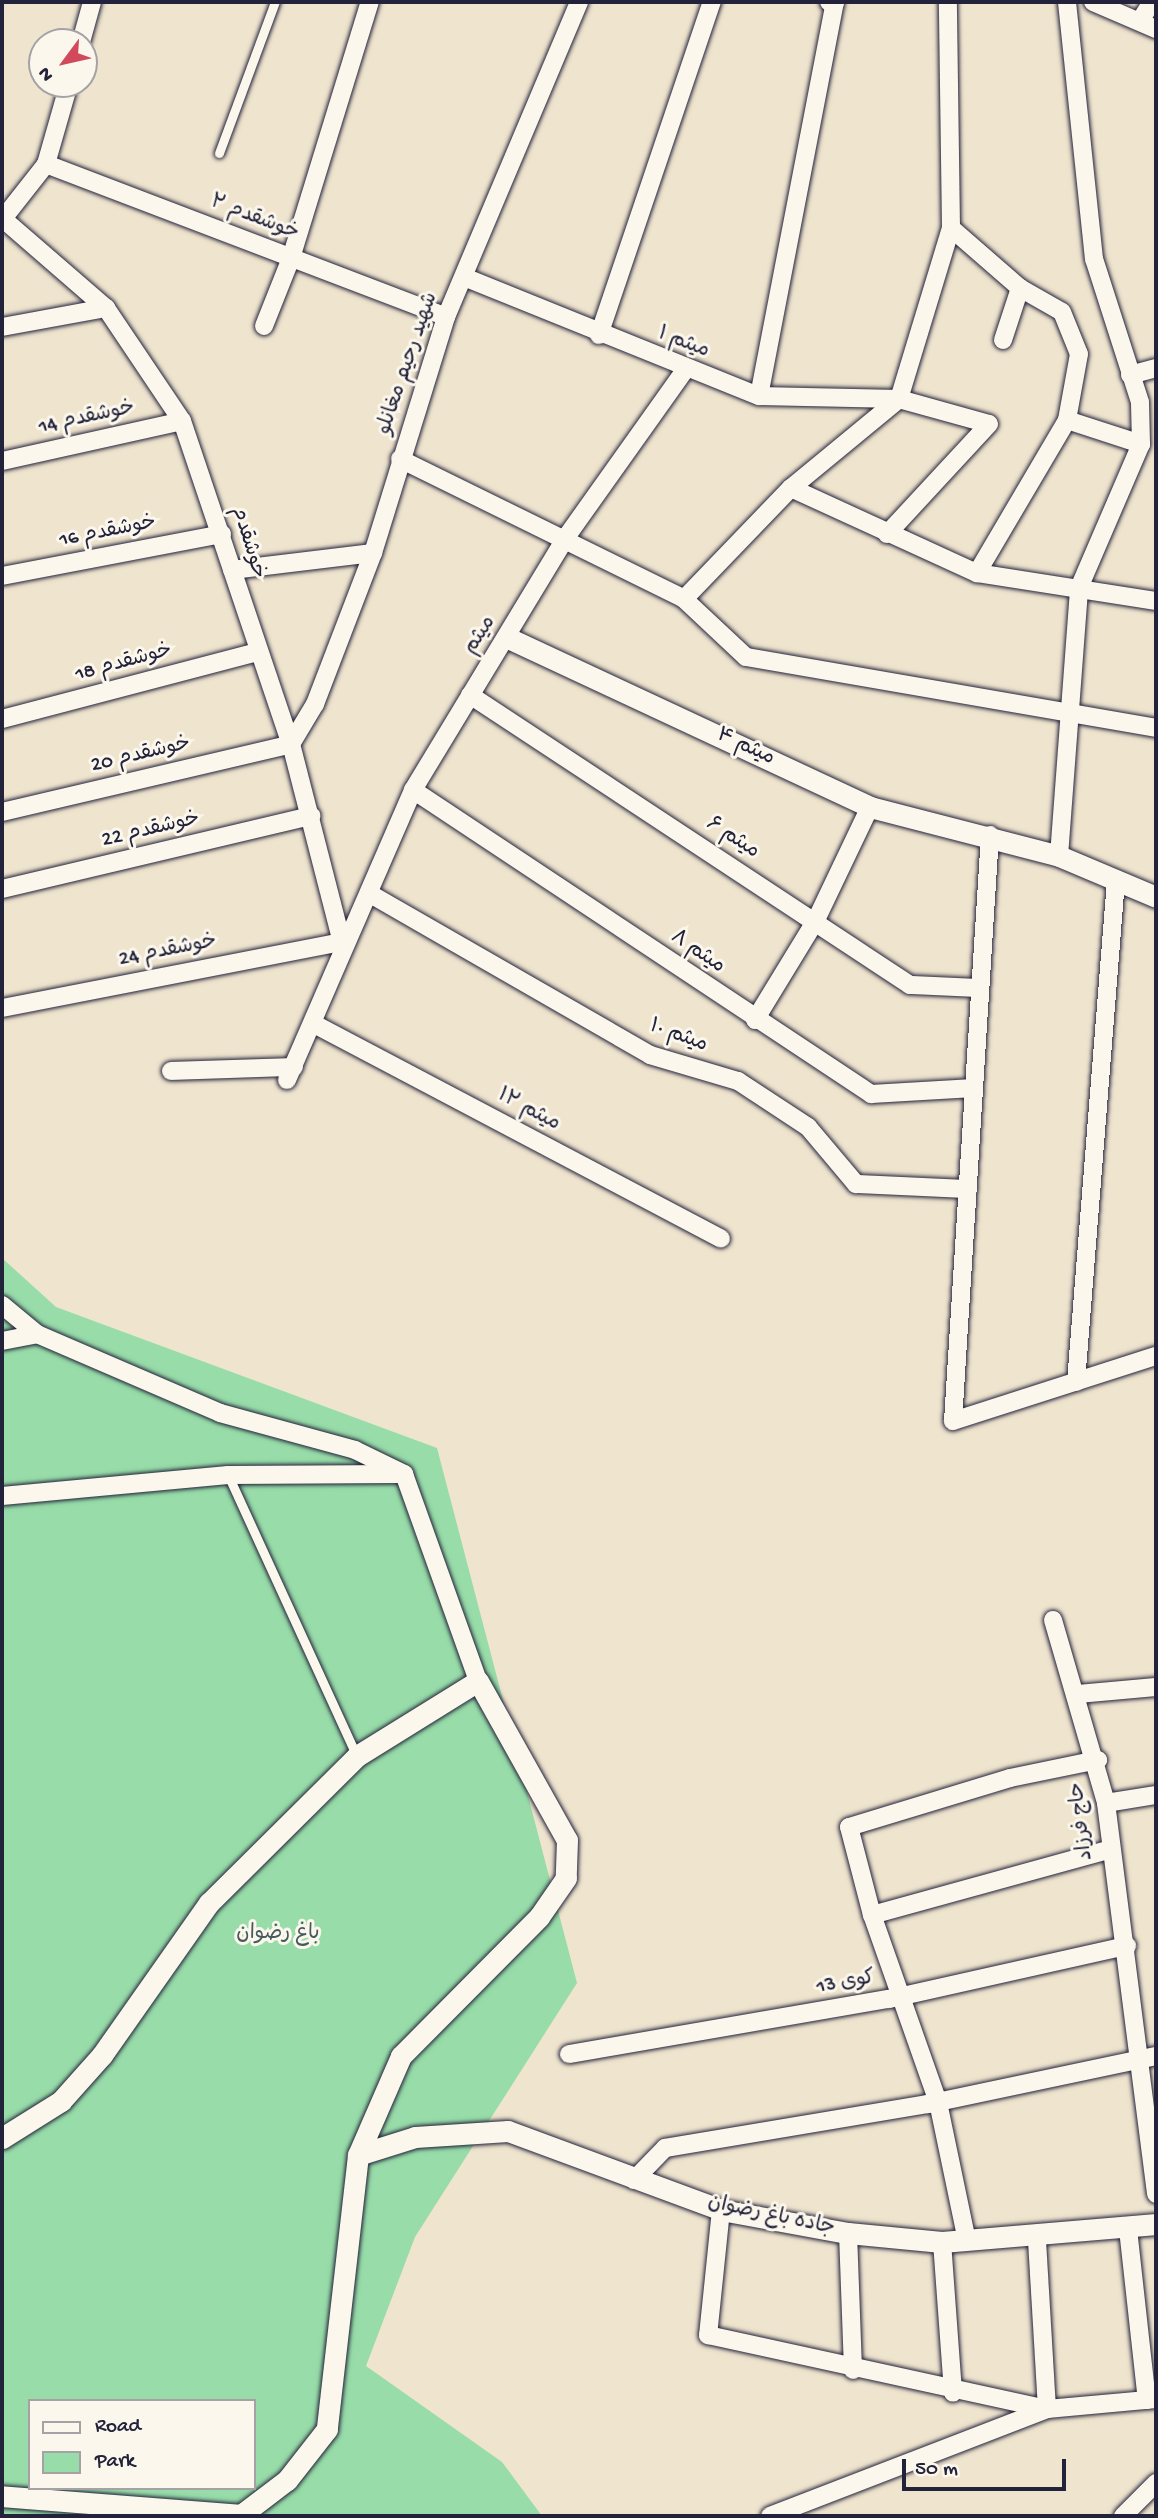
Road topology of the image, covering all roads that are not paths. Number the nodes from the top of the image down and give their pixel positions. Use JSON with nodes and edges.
{"nodes":[{"id":1,"x":92,"y":2,"type":"edge"},
{"id":2,"x":275,"y":2,"type":"edge"},
{"id":3,"x":370,"y":2,"type":"edge"},
{"id":4,"x":579,"y":2,"type":"edge"},
{"id":5,"x":712,"y":2,"type":"edge"},
{"id":6,"x":829,"y":2,"type":"edge"},
{"id":7,"x":948,"y":2,"type":"edge"},
{"id":8,"x":1068,"y":2,"type":"edge"},
{"id":9,"x":1093,"y":2,"type":"edge"},
{"id":10,"x":1152,"y":2,"type":"edge"},
{"id":11,"x":1148,"y":25,"type":"edge"},
{"id":12,"x":85,"y":28,"type":"edge"},
{"id":13,"x":65,"y":98,"type":"edge"},
{"id":14,"x":219,"y":153,"type":"dead end"},
{"id":15,"x":46,"y":164,"type":"junction"},
{"id":16,"x":2,"y":219,"type":"edge"},
{"id":17,"x":951,"y":228,"type":"junction"},
{"id":18,"x":291,"y":258,"type":"junction"},
{"id":19,"x":464,"y":277,"type":"junction"},
{"id":20,"x":1020,"y":288,"type":"junction"},
{"id":21,"x":106,"y":308,"type":"junction"},
{"id":22,"x":446,"y":317,"type":"junction"},
{"id":23,"x":264,"y":326,"type":"dead end"},
{"id":24,"x":2,"y":327,"type":"edge"},
{"id":25,"x":599,"y":335,"type":"junction"},
{"id":26,"x":1003,"y":340,"type":"dead end"},
{"id":27,"x":1156,"y":368,"type":"edge"},
{"id":28,"x":685,"y":370,"type":"junction"},
{"id":29,"x":1130,"y":375,"type":"junction"},
{"id":30,"x":759,"y":397,"type":"junction"},
{"id":31,"x":899,"y":399,"type":"junction"},
{"id":32,"x":1067,"y":420,"type":"junction"},
{"id":33,"x":182,"y":421,"type":"junction"},
{"id":34,"x":1141,"y":444,"type":"junction"},
{"id":35,"x":400,"y":459,"type":"junction"},
{"id":36,"x":2,"y":461,"type":"edge"},
{"id":37,"x":792,"y":488,"type":"junction"},
{"id":38,"x":222,"y":534,"type":"junction"},
{"id":39,"x":887,"y":534,"type":"junction"},
{"id":40,"x":567,"y":536,"type":"junction"},
{"id":41,"x":373,"y":553,"type":"junction"},
{"id":42,"x":232,"y":570,"type":"junction"},
{"id":43,"x":977,"y":573,"type":"junction"},
{"id":44,"x":2,"y":576,"type":"edge"},
{"id":45,"x":1079,"y":587,"type":"junction"},
{"id":46,"x":684,"y":599,"type":"junction"},
{"id":47,"x":1156,"y":601,"type":"edge"},
{"id":48,"x":508,"y":638,"type":"junction"},
{"id":49,"x":258,"y":652,"type":"junction"},
{"id":50,"x":470,"y":695,"type":"junction"},
{"id":51,"x":1067,"y":717,"type":"junction"},
{"id":52,"x":2,"y":719,"type":"edge"},
{"id":53,"x":1156,"y":728,"type":"edge"},
{"id":54,"x":292,"y":744,"type":"junction"},
{"id":55,"x":413,"y":790,"type":"junction"},
{"id":56,"x":870,"y":807,"type":"junction"},
{"id":57,"x":2,"y":812,"type":"edge"},
{"id":58,"x":311,"y":816,"type":"junction"},
{"id":59,"x":990,"y":835,"type":"junction"},
{"id":60,"x":1059,"y":856,"type":"junction"},
{"id":61,"x":1116,"y":881,"type":"junction"},
{"id":62,"x":2,"y":889,"type":"edge"},
{"id":63,"x":372,"y":895,"type":"junction"},
{"id":64,"x":1156,"y":897,"type":"edge"},
{"id":65,"x":816,"y":920,"type":"junction"},
{"id":66,"x":342,"y":942,"type":"junction"},
{"id":67,"x":980,"y":988,"type":"junction"},
{"id":68,"x":2,"y":1008,"type":"edge"},
{"id":69,"x":755,"y":1020,"type":"junction"},
{"id":70,"x":314,"y":1024,"type":"junction"},
{"id":71,"x":171,"y":1071,"type":"dead end"},
{"id":72,"x":974,"y":1088,"type":"junction"},
{"id":73,"x":968,"y":1189,"type":"junction"},
{"id":74,"x":721,"y":1238,"type":"dead end"},
{"id":75,"x":2,"y":1305,"type":"edge"},
{"id":76,"x":37,"y":1334,"type":"junction"},
{"id":77,"x":2,"y":1341,"type":"edge"},
{"id":78,"x":1156,"y":1356,"type":"edge"},
{"id":79,"x":1076,"y":1382,"type":"junction"},
{"id":80,"x":404,"y":1474,"type":"junction"},
{"id":81,"x":228,"y":1475,"type":"junction"},
{"id":82,"x":2,"y":1496,"type":"edge"},
{"id":83,"x":1053,"y":1620,"type":"dead end"},
{"id":84,"x":478,"y":1681,"type":"junction"},
{"id":85,"x":1156,"y":1686,"type":"edge"},
{"id":86,"x":1078,"y":1694,"type":"junction"},
{"id":87,"x":357,"y":1756,"type":"junction"},
{"id":88,"x":1098,"y":1759,"type":"junction"},
{"id":89,"x":1156,"y":1795,"type":"edge"},
{"id":90,"x":1106,"y":1803,"type":"junction"},
{"id":91,"x":1108,"y":1850,"type":"junction"},
{"id":92,"x":872,"y":1915,"type":"junction"},
{"id":93,"x":1128,"y":1947,"type":"junction"},
{"id":94,"x":902,"y":1996,"type":"junction"},
{"id":95,"x":569,"y":2054,"type":"dead end"},
{"id":96,"x":1149,"y":2057,"type":"edge"},
{"id":97,"x":938,"y":2102,"type":"junction"},
{"id":98,"x":2,"y":2138,"type":"edge"},
{"id":99,"x":358,"y":2155,"type":"junction"},
{"id":100,"x":634,"y":2180,"type":"junction"},
{"id":101,"x":1156,"y":2194,"type":"edge"},
{"id":102,"x":721,"y":2210,"type":"junction"},
{"id":103,"x":1156,"y":2224,"type":"edge"},
{"id":104,"x":1128,"y":2229,"type":"junction"},
{"id":105,"x":848,"y":2233,"type":"junction"},
{"id":106,"x":1037,"y":2239,"type":"junction"},
{"id":107,"x":967,"y":2241,"type":"junction"},
{"id":108,"x":942,"y":2242,"type":"junction"},
{"id":109,"x":853,"y":2370,"type":"junction"},
{"id":110,"x":953,"y":2393,"type":"junction"},
{"id":111,"x":1152,"y":2399,"type":"edge"},
{"id":112,"x":1047,"y":2409,"type":"junction"},
{"id":113,"x":1156,"y":2483,"type":"edge"},
{"id":114,"x":2,"y":2496,"type":"edge"},
{"id":115,"x":108,"y":2512,"type":"edge"},
{"id":116,"x":770,"y":2516,"type":"edge"},
{"id":117,"x":1123,"y":2516,"type":"edge"}],
"edges":[{"from":1,"to":12,"type":"street"},
{"from":2,"to":14,"type":"lane"},
{"from":3,"to":18,"type":"street"},
{"from":4,"to":19,"type":"street","name":"شهید رحیم مغانلو"},
{"from":5,"to":25,"type":"street"},
{"from":6,"to":30,"type":"street"},
{"from":7,"to":17,"type":"street"},
{"from":8,"to":29,"type":"street"},
{"from":9,"to":11,"type":"street"},
{"from":10,"to":11,"type":"street"},
{"from":13,"to":15,"type":"street"},
{"from":15,"to":16,"type":"street"},
{"from":15,"to":18,"type":"street","name":"۲ خوشقدم"},
{"from":16,"to":21,"type":"street","name":"خوشقدم"},
{"from":17,"to":20,"type":"street"},
{"from":17,"to":31,"type":"street"},
{"from":18,"to":22,"type":"street","name":"۲ خوشقدم"},
{"from":18,"to":23,"type":"street"},
{"from":19,"to":22,"type":"street","name":"شهید رحیم مغانلو"},
{"from":19,"to":25,"type":"street","name":"۱ میثم"},
{"from":20,"to":26,"type":"street"},
{"from":20,"to":32,"type":"street"},
{"from":21,"to":24,"type":"street"},
{"from":21,"to":33,"type":"street","name":"خوشقدم"},
{"from":22,"to":35,"type":"street","name":"شهید رحیم مغانلو"},
{"from":25,"to":28,"type":"street","name":"۱ میثم"},
{"from":27,"to":29,"type":"street"},
{"from":28,"to":30,"type":"street","name":"۱ میثم"},
{"from":28,"to":40,"type":"street","name":"میثم"},
{"from":29,"to":34,"type":"street"},
{"from":30,"to":31,"type":"street","name":"۱ میثم"},
{"from":31,"to":37,"type":"street"},
{"from":31,"to":39,"type":"street","name":"۱ میثم"},
{"from":32,"to":34,"type":"street"},
{"from":32,"to":43,"type":"street"},
{"from":33,"to":36,"type":"street","name":"خوشقدم 14"},
{"from":33,"to":38,"type":"street","name":"خوشقدم"},
{"from":34,"to":45,"type":"street"},
{"from":35,"to":40,"type":"street"},
{"from":35,"to":41,"type":"street","name":"شهید رحیم مغانلو"},
{"from":37,"to":39,"type":"street"},
{"from":37,"to":46,"type":"street"},
{"from":38,"to":42,"type":"street","name":"خوشقدم"},
{"from":38,"to":44,"type":"street","name":"خوشقدم 16"},
{"from":39,"to":43,"type":"street"},
{"from":40,"to":46,"type":"street"},
{"from":40,"to":48,"type":"street","name":"میثم"},
{"from":41,"to":42,"type":"street"},
{"from":41,"to":54,"type":"street","name":"شهید رحیم مغانلو"},
{"from":42,"to":49,"type":"street","name":"خوشقدم"},
{"from":43,"to":45,"type":"street"},
{"from":45,"to":47,"type":"street"},
{"from":45,"to":51,"type":"street"},
{"from":46,"to":51,"type":"street"},
{"from":48,"to":50,"type":"street","name":"میثم"},
{"from":48,"to":56,"type":"street","name":"۴ میثم"},
{"from":49,"to":52,"type":"street","name":"خوشقدم 18"},
{"from":49,"to":54,"type":"street","name":"خوشقدم"},
{"from":50,"to":55,"type":"street","name":"میثم"},
{"from":50,"to":65,"type":"street","name":"۶ میثم"},
{"from":51,"to":53,"type":"street"},
{"from":51,"to":60,"type":"street"},
{"from":54,"to":57,"type":"street","name":"خوشقدم 20"},
{"from":54,"to":58,"type":"street","name":"خوشقدم"},
{"from":55,"to":63,"type":"street","name":"میثم"},
{"from":55,"to":69,"type":"street","name":"۸ میثم"},
{"from":56,"to":59,"type":"street","name":"۴ میثم"},
{"from":56,"to":65,"type":"street"},
{"from":58,"to":62,"type":"street","name":"خوشقدم 22"},
{"from":58,"to":66,"type":"street","name":"خوشقدم"},
{"from":59,"to":60,"type":"street","name":"۴ میثم"},
{"from":59,"to":67,"type":"street"},
{"from":60,"to":61,"type":"street","name":"۴ میثم"},
{"from":61,"to":64,"type":"street","name":"۴ میثم"},
{"from":61,"to":79,"type":"street"},
{"from":63,"to":66,"type":"street","name":"میثم"},
{"from":63,"to":73,"type":"street","name":"۱۰ میثم"},
{"from":65,"to":67,"type":"street","name":"۶ میثم"},
{"from":65,"to":69,"type":"street"},
{"from":66,"to":68,"type":"street","name":"خوشقدم 24"},
{"from":66,"to":70,"type":"street","name":"میثم"},
{"from":67,"to":72,"type":"street"},
{"from":69,"to":72,"type":"street","name":"۸ میثم"},
{"from":70,"to":71,"type":"street","name":"میثم"},
{"from":70,"to":74,"type":"street","name":"۱۲ میثم"},
{"from":72,"to":73,"type":"street"},
{"from":73,"to":79,"type":"street"},
{"from":75,"to":76,"type":"street"},
{"from":76,"to":77,"type":"street"},
{"from":76,"to":80,"type":"street"},
{"from":78,"to":79,"type":"street"},
{"from":80,"to":81,"type":"street"},
{"from":80,"to":84,"type":"street"},
{"from":81,"to":82,"type":"street"},
{"from":81,"to":87,"type":"lane"},
{"from":83,"to":86,"type":"street","name":"حاج فرزاد"},
{"from":84,"to":87,"type":"street"},
{"from":84,"to":99,"type":"street"},
{"from":85,"to":86,"type":"street"},
{"from":86,"to":88,"type":"street","name":"حاج فرزاد"},
{"from":87,"to":98,"type":"street"},
{"from":88,"to":90,"type":"street","name":"حاج فرزاد"},
{"from":88,"to":92,"type":"street"},
{"from":89,"to":90,"type":"street"},
{"from":90,"to":91,"type":"street","name":"حاج فرزاد"},
{"from":91,"to":92,"type":"street"},
{"from":91,"to":93,"type":"street","name":"حاج فرزاد"},
{"from":92,"to":94,"type":"street"},
{"from":93,"to":94,"type":"street","name":"کوی 13"},
{"from":93,"to":96,"type":"street","name":"حاج فرزاد"},
{"from":94,"to":95,"type":"street","name":"کوی 13"},
{"from":94,"to":97,"type":"street"},
{"from":96,"to":97,"type":"street"},
{"from":96,"to":101,"type":"street","name":"حاج فرزاد"},
{"from":97,"to":100,"type":"street"},
{"from":97,"to":107,"type":"street"},
{"from":99,"to":100,"type":"street","name":"جاده باغ رضوان"},
{"from":99,"to":115,"type":"street"},
{"from":100,"to":102,"type":"street","name":"جاده باغ رضوان"},
{"from":102,"to":105,"type":"street","name":"جاده باغ رضوان"},
{"from":102,"to":109,"type":"street"},
{"from":103,"to":104,"type":"street","name":"جاده باغ رضوان"},
{"from":104,"to":106,"type":"street","name":"جاده باغ رضوان"},
{"from":104,"to":111,"type":"street"},
{"from":105,"to":108,"type":"street","name":"جاده باغ رضوان"},
{"from":105,"to":109,"type":"street"},
{"from":106,"to":107,"type":"street","name":"جاده باغ رضوان"},
{"from":106,"to":112,"type":"street"},
{"from":107,"to":108,"type":"street","name":"جاده باغ رضوان"},
{"from":108,"to":110,"type":"street"},
{"from":109,"to":110,"type":"street"},
{"from":110,"to":112,"type":"street"},
{"from":111,"to":112,"type":"street"},
{"from":112,"to":116,"type":"street"},
{"from":113,"to":117,"type":"street"},
{"from":114,"to":115,"type":"street"}]}
